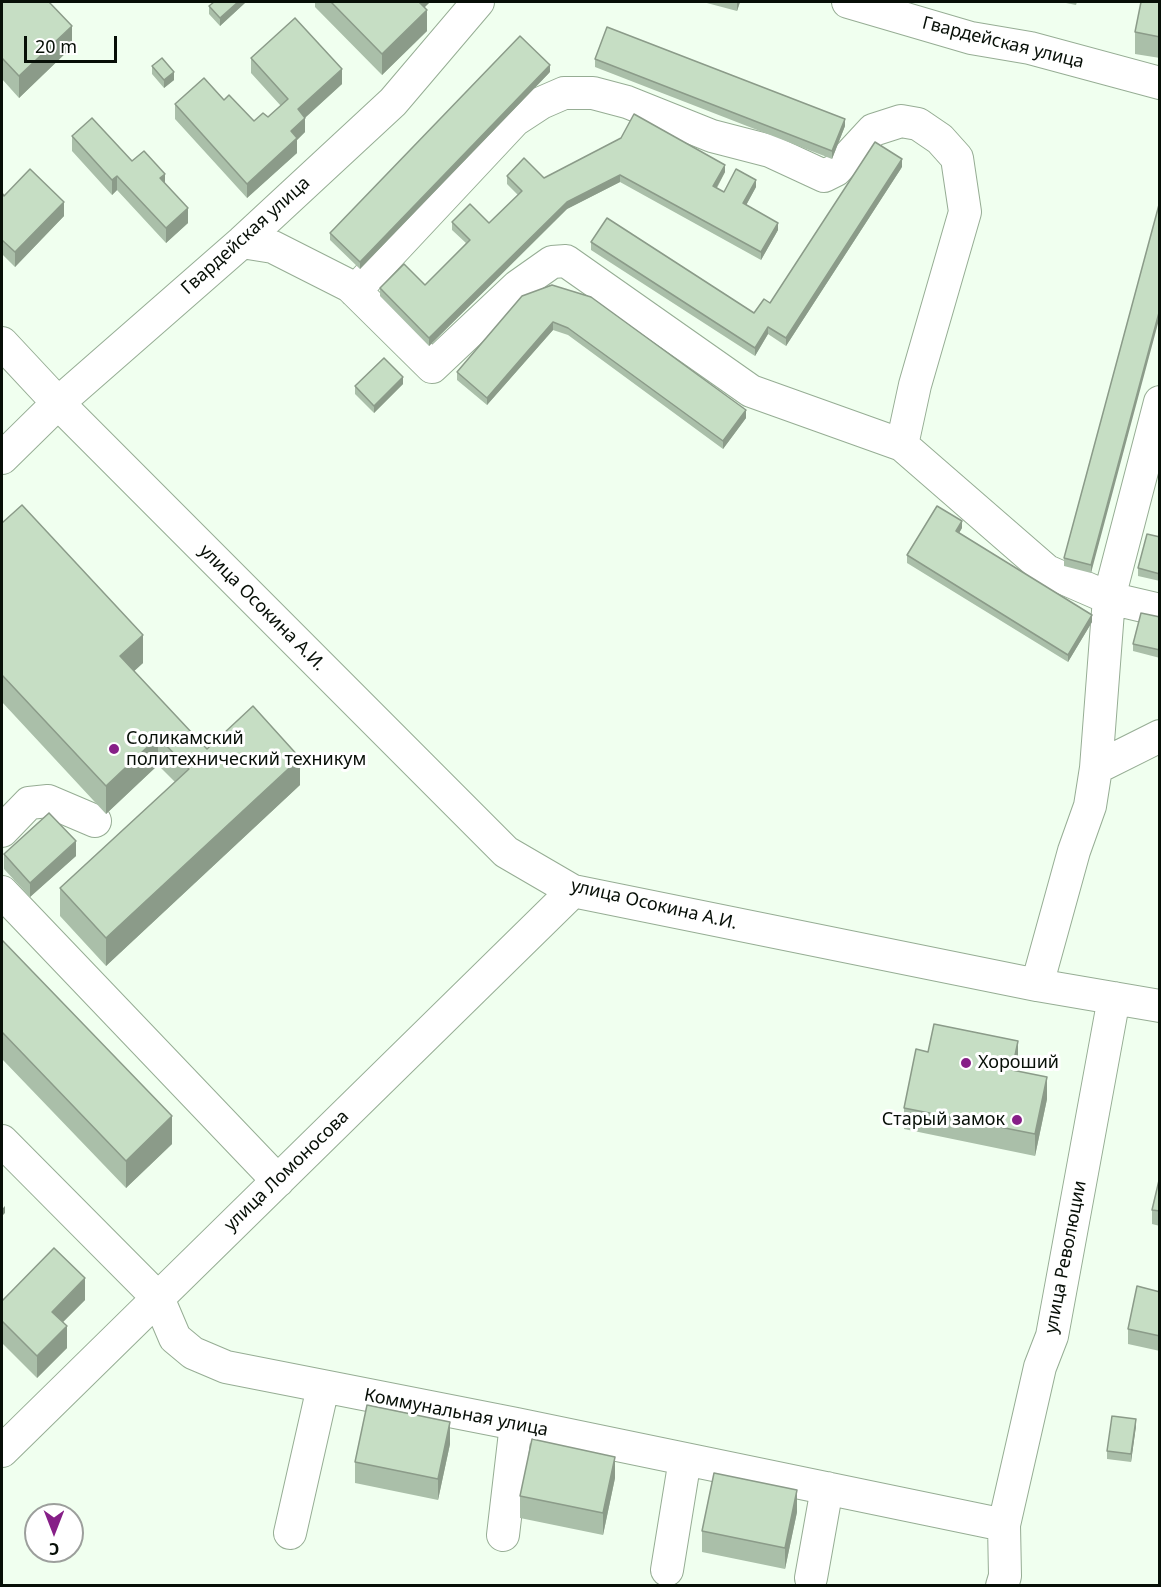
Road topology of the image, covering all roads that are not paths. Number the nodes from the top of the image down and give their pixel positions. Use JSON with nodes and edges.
{"nodes":[{"id":1,"x":478,"y":2,"type":"edge"},
{"id":2,"x":848,"y":2,"type":"edge"},
{"id":3,"x":1160,"y":83,"type":"edge"},
{"id":4,"x":242,"y":242,"type":"junction"},
{"id":5,"x":355,"y":291,"type":"junction"},
{"id":6,"x":2,"y":343,"type":"edge"},
{"id":7,"x":1160,"y":402,"type":"edge"},
{"id":8,"x":58,"y":403,"type":"junction"},
{"id":9,"x":902,"y":445,"type":"junction"},
{"id":10,"x":2,"y":458,"type":"edge"},
{"id":11,"x":1109,"y":598,"type":"junction"},
{"id":12,"x":1160,"y":610,"type":"edge"},
{"id":13,"x":1160,"y":736,"type":"edge"},
{"id":14,"x":1096,"y":768,"type":"junction"},
{"id":15,"x":95,"y":821,"type":"dead end"},
{"id":16,"x":2,"y":831,"type":"edge"},
{"id":17,"x":573,"y":891,"type":"junction"},
{"id":18,"x":2,"y":892,"type":"edge"},
{"id":19,"x":1037,"y":985,"type":"junction"},
{"id":20,"x":1114,"y":998,"type":"junction"},
{"id":21,"x":1160,"y":1006,"type":"edge"},
{"id":22,"x":2,"y":1141,"type":"edge"},
{"id":23,"x":278,"y":1181,"type":"junction"},
{"id":24,"x":158,"y":1298,"type":"junction"},
{"id":25,"x":323,"y":1387,"type":"junction"},
{"id":26,"x":516,"y":1424,"type":"junction"},
{"id":27,"x":2,"y":1451,"type":"edge"},
{"id":28,"x":685,"y":1459,"type":"junction"},
{"id":29,"x":827,"y":1488,"type":"junction"},
{"id":30,"x":1004,"y":1525,"type":"junction"},
{"id":31,"x":290,"y":1533,"type":"dead end"},
{"id":32,"x":503,"y":1535,"type":"dead end"},
{"id":33,"x":668,"y":1570,"type":"dead end"},
{"id":34,"x":811,"y":1578,"type":"dead end"},
{"id":35,"x":1002,"y":1586,"type":"edge"}],
"edges":[{"from":1,"to":4,"type":"street","name":"Гвардейская улица"},
{"from":2,"to":3,"type":"street","name":"Гвардейская улица"},
{"from":4,"to":5,"type":"street"},
{"from":4,"to":8,"type":"street","name":"Гвардейская улица"},
{"from":5,"to":9,"type":"street"},
{"from":5,"to":9,"type":"street"},
{"from":6,"to":8,"type":"street","name":"улица Осокина А.И."},
{"from":7,"to":11,"type":"street"},
{"from":8,"to":10,"type":"street","name":"Гвардейская улица"},
{"from":8,"to":17,"type":"street","name":"улица Осокина А.И."},
{"from":9,"to":11,"type":"street"},
{"from":11,"to":12,"type":"street"},
{"from":11,"to":14,"type":"street"},
{"from":13,"to":14,"type":"street"},
{"from":14,"to":19,"type":"street"},
{"from":15,"to":16,"type":"street"},
{"from":17,"to":19,"type":"street","name":"улица Осокина А.И."},
{"from":17,"to":23,"type":"street","name":"улица Ломоносова"},
{"from":18,"to":23,"type":"street"},
{"from":19,"to":20,"type":"street","name":"улица Осокина А.И."},
{"from":20,"to":21,"type":"street","name":"улица Осокина А.И."},
{"from":20,"to":30,"type":"street","name":"улица Революции"},
{"from":22,"to":24,"type":"street","name":"Коммунальная улица"},
{"from":23,"to":24,"type":"street","name":"улица Ломоносова"},
{"from":24,"to":25,"type":"street","name":"Коммунальная улица"},
{"from":24,"to":27,"type":"street","name":"улица Ломоносова"},
{"from":25,"to":26,"type":"street","name":"Коммунальная улица"},
{"from":25,"to":31,"type":"street"},
{"from":26,"to":28,"type":"street","name":"Коммунальная улица"},
{"from":26,"to":32,"type":"street"},
{"from":28,"to":29,"type":"street","name":"Коммунальная улица"},
{"from":28,"to":33,"type":"street"},
{"from":29,"to":30,"type":"street","name":"Коммунальная улица"},
{"from":29,"to":34,"type":"street"},
{"from":30,"to":35,"type":"street","name":"улица Революции"}]}
